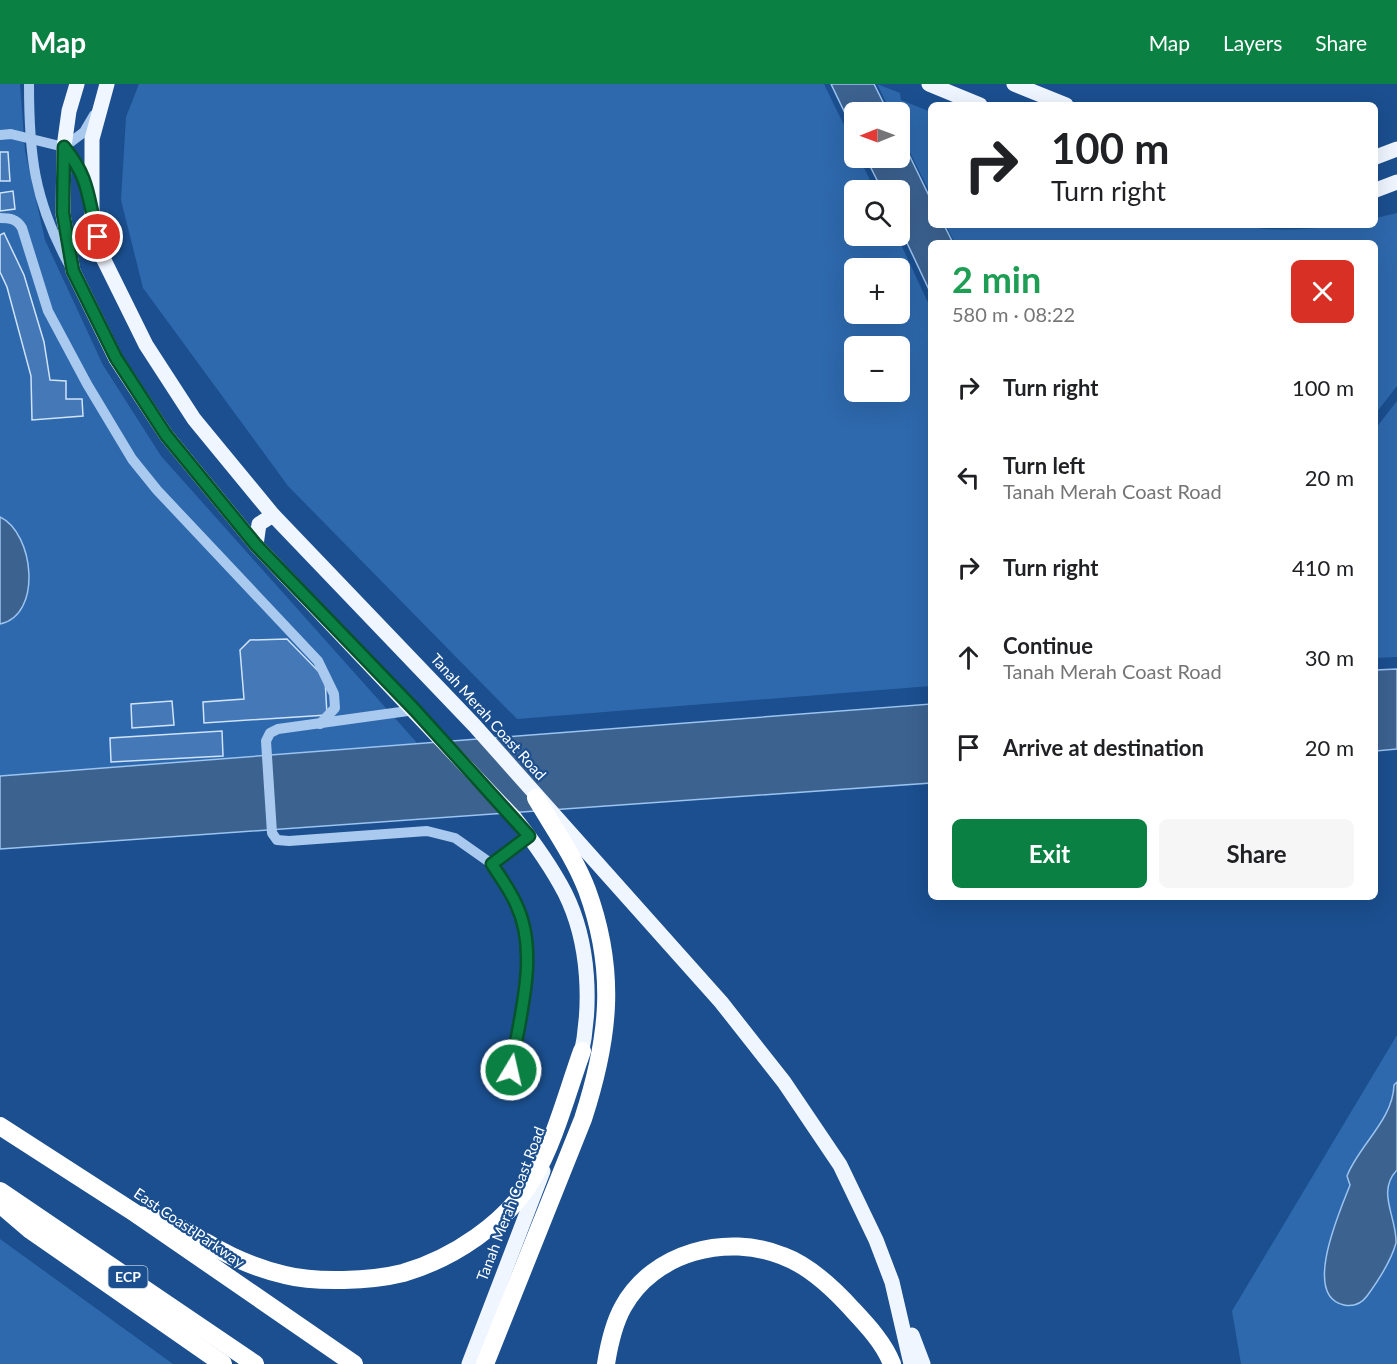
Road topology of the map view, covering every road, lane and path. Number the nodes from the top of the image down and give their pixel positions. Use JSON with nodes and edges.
{"nodes":[{"id":1,"x":29,"y":84,"type":"edge"},
{"id":2,"x":78,"y":84,"type":"edge"},
{"id":3,"x":108,"y":84,"type":"edge"},
{"id":4,"x":929,"y":84,"type":"edge"},
{"id":5,"x":1014,"y":84,"type":"edge"},
{"id":6,"x":974,"y":102,"type":"edge"},
{"id":7,"x":1059,"y":102,"type":"edge"},
{"id":8,"x":99,"y":108,"type":"junction"},
{"id":9,"x":0,"y":135,"type":"edge"},
{"id":10,"x":29,"y":138,"type":"junction"},
{"id":11,"x":64,"y":147,"type":"junction"},
{"id":12,"x":1397,"y":149,"type":"edge"},
{"id":13,"x":1378,"y":156,"type":"edge"},
{"id":14,"x":1397,"y":182,"type":"edge"},
{"id":15,"x":1378,"y":189,"type":"edge"},
{"id":16,"x":90,"y":197,"type":"junction"},
{"id":17,"x":0,"y":218,"type":"edge"},
{"id":18,"x":73,"y":271,"type":"junction"},
{"id":19,"x":273,"y":515,"type":"junction"},
{"id":20,"x":256,"y":545,"type":"junction"},
{"id":21,"x":415,"y":710,"type":"junction"},
{"id":22,"x":320,"y":725,"type":"junction"},
{"id":23,"x":536,"y":798,"type":"junction"},
{"id":24,"x":529,"y":836,"type":"junction"},
{"id":25,"x":492,"y":864,"type":"junction"},
{"id":26,"x":582,"y":1051,"type":"junction"},
{"id":27,"x":511,"y":1070,"type":"dead end"},
{"id":28,"x":0,"y":1126,"type":"edge"},
{"id":29,"x":0,"y":1191,"type":"edge"},
{"id":30,"x":0,"y":1204,"type":"edge"},
{"id":31,"x":138,"y":1215,"type":"junction"},
{"id":32,"x":892,"y":1282,"type":"junction"},
{"id":33,"x":222,"y":1364,"type":"edge"},
{"id":34,"x":255,"y":1364,"type":"edge"},
{"id":35,"x":354,"y":1364,"type":"edge"},
{"id":36,"x":469,"y":1364,"type":"edge"},
{"id":37,"x":485,"y":1364,"type":"edge"},
{"id":38,"x":606,"y":1364,"type":"edge"},
{"id":39,"x":892,"y":1364,"type":"edge"},
{"id":40,"x":910,"y":1364,"type":"edge"},
{"id":41,"x":923,"y":1364,"type":"edge"}],
"edges":[{"from":1,"to":10,"type":"lane"},
{"from":2,"to":11,"type":"main road","name":"Tanah Merah Coast Road"},
{"from":3,"to":8,"type":"main road","name":"Tanah Merah Coast Road"},
{"from":4,"to":6,"type":"main road"},
{"from":5,"to":7,"type":"main road"},
{"from":8,"to":11,"type":"lane"},
{"from":8,"to":16,"type":"main road","name":"Tanah Merah Coast Road"},
{"from":9,"to":10,"type":"lane"},
{"from":10,"to":11,"type":"lane"},
{"from":10,"to":18,"type":"lane"},
{"from":11,"to":16,"type":"lane"},
{"from":11,"to":18,"type":"main road","name":"Tanah Merah Coast Road"},
{"from":12,"to":13,"type":"main road"},
{"from":14,"to":15,"type":"main road"},
{"from":16,"to":19,"type":"main road","name":"Tanah Merah Coast Road"},
{"from":17,"to":22,"type":"lane"},
{"from":18,"to":20,"type":"main road","name":"Tanah Merah Coast Road"},
{"from":19,"to":20,"type":"main road"},
{"from":19,"to":23,"type":"main road","name":"Tanah Merah Coast Road"},
{"from":20,"to":21,"type":"main road","name":"Tanah Merah Coast Road"},
{"from":21,"to":22,"type":"lane"},
{"from":21,"to":24,"type":"main road","name":"Tanah Merah Coast Road"},
{"from":22,"to":25,"type":"lane"},
{"from":23,"to":32,"type":"main road","name":"Tanah Merah Coast Road"},
{"from":23,"to":37,"type":"highway"},
{"from":24,"to":25,"type":"lane"},
{"from":24,"to":26,"type":"main road","name":"Tanah Merah Coast Road"},
{"from":25,"to":27,"type":"lane"},
{"from":26,"to":31,"type":"highway"},
{"from":26,"to":36,"type":"main road","name":"Tanah Merah Coast Road"},
{"from":28,"to":31,"type":"highway","name":"East Coast Parkway"},
{"from":29,"to":34,"type":"highway","number":"ECP"},
{"from":30,"to":33,"type":"highway"},
{"from":31,"to":35,"type":"highway","name":"East Coast Parkway"},
{"from":32,"to":40,"type":"main road","name":"Tanah Merah Coast Road"},
{"from":32,"to":41,"type":"main road"},
{"from":38,"to":39,"type":"highway"}]}
